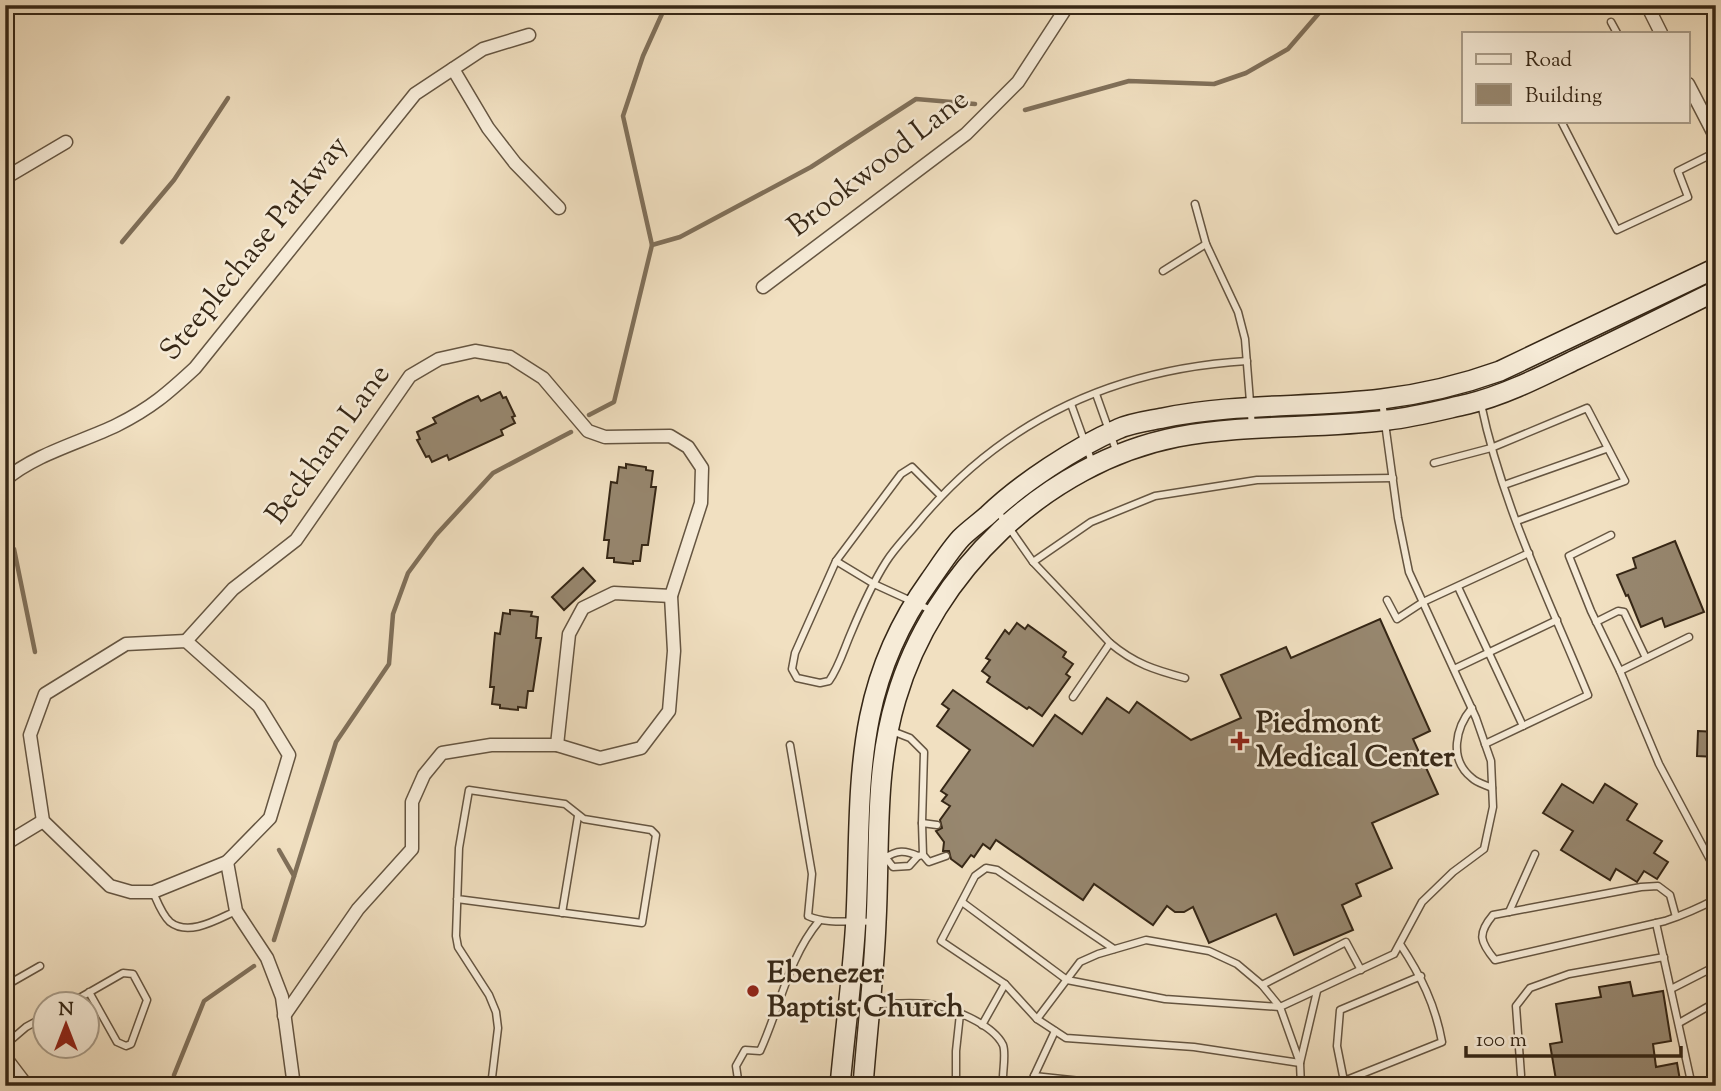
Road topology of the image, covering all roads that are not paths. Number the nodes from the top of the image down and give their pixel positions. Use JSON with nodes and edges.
{"nodes":[{"id":1,"x":1068,"y":5,"type":"edge"},
{"id":2,"x":1647,"y":5,"type":"edge"},
{"id":3,"x":1611,"y":22,"type":"dead end"},
{"id":4,"x":1616,"y":32,"type":"edge"},
{"id":5,"x":1660,"y":32,"type":"edge"},
{"id":6,"x":530,"y":35,"type":"dead end"},
{"id":7,"x":453,"y":69,"type":"junction"},
{"id":8,"x":1690,"y":88,"type":"edge"},
{"id":9,"x":1562,"y":122,"type":"edge"},
{"id":10,"x":1716,"y":138,"type":"edge"},
{"id":11,"x":65,"y":142,"type":"dead end"},
{"id":12,"x":1716,"y":152,"type":"edge"},
{"id":13,"x":5,"y":178,"type":"edge"},
{"id":14,"x":1195,"y":204,"type":"dead end"},
{"id":15,"x":559,"y":208,"type":"dead end"},
{"id":16,"x":1206,"y":244,"type":"junction"},
{"id":17,"x":1716,"y":268,"type":"edge"},
{"id":18,"x":1163,"y":271,"type":"dead end"},
{"id":19,"x":763,"y":287,"type":"dead end"},
{"id":20,"x":1716,"y":291,"type":"edge"},
{"id":21,"x":1612,"y":319,"type":"junction"},
{"id":22,"x":1621,"y":338,"type":"junction"},
{"id":23,"x":1247,"y":360,"type":"junction"},
{"id":24,"x":1096,"y":394,"type":"junction"},
{"id":25,"x":1382,"y":399,"type":"junction"},
{"id":26,"x":1480,"y":400,"type":"junction"},
{"id":27,"x":1071,"y":404,"type":"junction"},
{"id":28,"x":1249,"y":406,"type":"junction"},
{"id":29,"x":1385,"y":421,"type":"junction"},
{"id":30,"x":1252,"y":428,"type":"junction"},
{"id":31,"x":1109,"y":434,"type":"junction"},
{"id":32,"x":1491,"y":448,"type":"junction"},
{"id":33,"x":1606,"y":449,"type":"junction"},
{"id":34,"x":1118,"y":455,"type":"junction"},
{"id":35,"x":1089,"y":456,"type":"junction"},
{"id":36,"x":1434,"y":463,"type":"dead end"},
{"id":37,"x":1393,"y":478,"type":"junction"},
{"id":38,"x":5,"y":480,"type":"edge"},
{"id":39,"x":1504,"y":485,"type":"junction"},
{"id":40,"x":940,"y":495,"type":"junction"},
{"id":41,"x":995,"y":508,"type":"junction"},
{"id":42,"x":1517,"y":521,"type":"junction"},
{"id":43,"x":1006,"y":525,"type":"junction"},
{"id":44,"x":1611,"y":535,"type":"dead end"},
{"id":45,"x":1529,"y":554,"type":"junction"},
{"id":46,"x":836,"y":561,"type":"junction"},
{"id":47,"x":1033,"y":562,"type":"junction"},
{"id":48,"x":874,"y":584,"type":"junction"},
{"id":49,"x":1458,"y":587,"type":"junction"},
{"id":50,"x":671,"y":596,"type":"junction"},
{"id":51,"x":1387,"y":600,"type":"dead end"},
{"id":52,"x":1423,"y":602,"type":"junction"},
{"id":53,"x":913,"y":604,"type":"junction"},
{"id":54,"x":935,"y":612,"type":"junction"},
{"id":55,"x":1557,"y":620,"type":"junction"},
{"id":56,"x":1596,"y":622,"type":"junction"},
{"id":57,"x":1689,"y":637,"type":"dead end"},
{"id":58,"x":186,"y":641,"type":"junction"},
{"id":59,"x":1110,"y":643,"type":"junction"},
{"id":60,"x":1489,"y":652,"type":"junction"},
{"id":61,"x":1646,"y":658,"type":"junction"},
{"id":62,"x":1454,"y":669,"type":"junction"},
{"id":63,"x":1620,"y":671,"type":"junction"},
{"id":64,"x":1185,"y":678,"type":"dead end"},
{"id":65,"x":1073,"y":697,"type":"dead end"},
{"id":66,"x":1472,"y":708,"type":"junction"},
{"id":67,"x":1523,"y":726,"type":"junction"},
{"id":68,"x":889,"y":730,"type":"junction"},
{"id":69,"x":1485,"y":744,"type":"junction"},
{"id":70,"x":556,"y":745,"type":"junction"},
{"id":71,"x":790,"y":746,"type":"dead end"},
{"id":72,"x":1492,"y":788,"type":"junction"},
{"id":73,"x":579,"y":816,"type":"junction"},
{"id":74,"x":43,"y":821,"type":"junction"},
{"id":75,"x":922,"y":823,"type":"junction"},
{"id":76,"x":937,"y":825,"type":"dead end"},
{"id":77,"x":5,"y":844,"type":"edge"},
{"id":78,"x":1535,"y":854,"type":"dead end"},
{"id":79,"x":921,"y":856,"type":"junction"},
{"id":80,"x":946,"y":856,"type":"dead end"},
{"id":81,"x":882,"y":859,"type":"junction"},
{"id":82,"x":227,"y":862,"type":"junction"},
{"id":83,"x":1716,"y":870,"type":"edge"},
{"id":84,"x":153,"y":892,"type":"junction"},
{"id":85,"x":457,"y":899,"type":"junction"},
{"id":86,"x":1716,"y":899,"type":"edge"},
{"id":87,"x":962,"y":902,"type":"junction"},
{"id":88,"x":236,"y":911,"type":"junction"},
{"id":89,"x":1509,"y":912,"type":"junction"},
{"id":90,"x":562,"y":913,"type":"junction"},
{"id":91,"x":1676,"y":917,"type":"junction"},
{"id":92,"x":856,"y":920,"type":"junction"},
{"id":93,"x":819,"y":921,"type":"junction"},
{"id":94,"x":876,"y":923,"type":"junction"},
{"id":95,"x":1656,"y":923,"type":"junction"},
{"id":96,"x":1400,"y":944,"type":"junction"},
{"id":97,"x":1114,"y":949,"type":"junction"},
{"id":98,"x":1664,"y":957,"type":"junction"},
{"id":99,"x":40,"y":966,"type":"dead end"},
{"id":100,"x":1716,"y":966,"type":"edge"},
{"id":101,"x":1362,"y":970,"type":"junction"},
{"id":102,"x":1421,"y":976,"type":"junction"},
{"id":103,"x":1067,"y":980,"type":"junction"},
{"id":104,"x":1005,"y":984,"type":"junction"},
{"id":105,"x":1262,"y":985,"type":"junction"},
{"id":106,"x":5,"y":986,"type":"edge"},
{"id":107,"x":1671,"y":989,"type":"junction"},
{"id":108,"x":1317,"y":991,"type":"junction"},
{"id":109,"x":89,"y":992,"type":"joint"},
{"id":110,"x":1716,"y":1002,"type":"edge"},
{"id":111,"x":848,"y":1003,"type":"junction"},
{"id":112,"x":870,"y":1006,"type":"junction"},
{"id":113,"x":1280,"y":1007,"type":"junction"},
{"id":114,"x":960,"y":1014,"type":"junction"},
{"id":115,"x":284,"y":1016,"type":"junction"},
{"id":116,"x":1037,"y":1019,"type":"junction"},
{"id":117,"x":1679,"y":1023,"type":"junction"},
{"id":118,"x":32,"y":1024,"type":"edge"},
{"id":119,"x":982,"y":1025,"type":"junction"},
{"id":120,"x":1055,"y":1031,"type":"junction"},
{"id":121,"x":5,"y":1045,"type":"edge"},
{"id":122,"x":5,"y":1057,"type":"edge"},
{"id":123,"x":1300,"y":1063,"type":"junction"},
{"id":124,"x":1521,"y":1075,"type":"dead end"},
{"id":125,"x":1034,"y":1076,"type":"junction"},
{"id":126,"x":1003,"y":1078,"type":"dead end"},
{"id":127,"x":27,"y":1086,"type":"edge"},
{"id":128,"x":294,"y":1086,"type":"edge"},
{"id":129,"x":491,"y":1086,"type":"edge"},
{"id":130,"x":739,"y":1086,"type":"edge"},
{"id":131,"x":840,"y":1086,"type":"edge"},
{"id":132,"x":863,"y":1086,"type":"edge"},
{"id":133,"x":956,"y":1086,"type":"edge"},
{"id":134,"x":1032,"y":1086,"type":"edge"},
{"id":135,"x":1127,"y":1086,"type":"edge"},
{"id":136,"x":1301,"y":1086,"type":"edge"},
{"id":137,"x":1692,"y":1086,"type":"edge"}],
"edges":[{"from":1,"to":19,"type":"street","name":"Brookwood Lane"},
{"from":2,"to":5,"type":"street"},
{"from":3,"to":4,"type":"lane"},
{"from":6,"to":7,"type":"street","name":"Steeplechase Parkway"},
{"from":7,"to":15,"type":"street"},
{"from":7,"to":38,"type":"street","name":"Steeplechase Parkway"},
{"from":8,"to":10,"type":"street"},
{"from":9,"to":12,"type":"lane"},
{"from":11,"to":13,"type":"street"},
{"from":14,"to":16,"type":"lane"},
{"from":16,"to":18,"type":"lane"},
{"from":16,"to":23,"type":"lane"},
{"from":17,"to":21,"type":"street"},
{"from":20,"to":22,"type":"street"},
{"from":21,"to":22,"type":"street"},
{"from":21,"to":25,"type":"street"},
{"from":22,"to":26,"type":"street"},
{"from":23,"to":24,"type":"lane"},
{"from":23,"to":28,"type":"lane"},
{"from":24,"to":27,"type":"lane"},
{"from":24,"to":31,"type":"lane"},
{"from":25,"to":28,"type":"street"},
{"from":25,"to":29,"type":"lane"},
{"from":26,"to":29,"type":"street"},
{"from":26,"to":32,"type":"lane"},
{"from":27,"to":35,"type":"lane"},
{"from":27,"to":40,"type":"lane"},
{"from":28,"to":30,"type":"lane"},
{"from":28,"to":31,"type":"street"},
{"from":29,"to":30,"type":"street"},
{"from":29,"to":37,"type":"lane"},
{"from":30,"to":34,"type":"street"},
{"from":31,"to":34,"type":"lane"},
{"from":31,"to":35,"type":"street"},
{"from":32,"to":33,"type":"lane"},
{"from":32,"to":36,"type":"lane"},
{"from":32,"to":39,"type":"lane"},
{"from":33,"to":39,"type":"lane"},
{"from":33,"to":42,"type":"lane"},
{"from":34,"to":35,"type":"street"},
{"from":35,"to":41,"type":"street"},
{"from":35,"to":43,"type":"street"},
{"from":37,"to":47,"type":"lane"},
{"from":37,"to":52,"type":"lane"},
{"from":39,"to":42,"type":"lane"},
{"from":40,"to":46,"type":"lane"},
{"from":40,"to":48,"type":"lane"},
{"from":41,"to":43,"type":"lane"},
{"from":41,"to":53,"type":"street"},
{"from":42,"to":45,"type":"lane"},
{"from":43,"to":47,"type":"lane"},
{"from":43,"to":54,"type":"street"},
{"from":44,"to":56,"type":"lane"},
{"from":45,"to":49,"type":"lane"},
{"from":45,"to":55,"type":"lane"},
{"from":46,"to":48,"type":"lane"},
{"from":46,"to":48,"type":"lane"},
{"from":47,"to":59,"type":"lane"},
{"from":48,"to":53,"type":"lane"},
{"from":49,"to":52,"type":"lane"},
{"from":49,"to":60,"type":"lane"},
{"from":50,"to":58,"type":"street","name":"Beckham Lane"},
{"from":50,"to":70,"type":"street"},
{"from":50,"to":70,"type":"street","name":"Beckham Lane"},
{"from":51,"to":52,"type":"lane"},
{"from":52,"to":62,"type":"lane"},
{"from":53,"to":54,"type":"lane"},
{"from":53,"to":92,"type":"street"},
{"from":54,"to":68,"type":"street"},
{"from":55,"to":60,"type":"lane"},
{"from":55,"to":67,"type":"lane"},
{"from":56,"to":61,"type":"lane"},
{"from":56,"to":63,"type":"lane"},
{"from":57,"to":61,"type":"lane"},
{"from":58,"to":74,"type":"street"},
{"from":58,"to":82,"type":"street"},
{"from":59,"to":64,"type":"lane"},
{"from":59,"to":65,"type":"lane"},
{"from":60,"to":62,"type":"lane"},
{"from":60,"to":67,"type":"lane"},
{"from":61,"to":63,"type":"lane"},
{"from":62,"to":66,"type":"lane"},
{"from":63,"to":83,"type":"lane"},
{"from":66,"to":69,"type":"lane"},
{"from":66,"to":72,"type":"lane"},
{"from":67,"to":69,"type":"lane"},
{"from":68,"to":75,"type":"lane"},
{"from":68,"to":81,"type":"street"},
{"from":69,"to":72,"type":"lane"},
{"from":70,"to":115,"type":"street","name":"Beckham Lane"},
{"from":71,"to":93,"type":"lane"},
{"from":72,"to":96,"type":"lane"},
{"from":73,"to":85,"type":"lane"},
{"from":73,"to":90,"type":"lane"},
{"from":73,"to":90,"type":"lane"},
{"from":74,"to":77,"type":"street"},
{"from":74,"to":84,"type":"street"},
{"from":75,"to":76,"type":"lane"},
{"from":75,"to":79,"type":"lane"},
{"from":78,"to":89,"type":"lane"},
{"from":79,"to":80,"type":"lane"},
{"from":79,"to":81,"type":"lane"},
{"from":79,"to":81,"type":"lane"},
{"from":81,"to":94,"type":"street"},
{"from":82,"to":84,"type":"street"},
{"from":82,"to":88,"type":"street"},
{"from":84,"to":88,"type":"lane"},
{"from":85,"to":90,"type":"lane"},
{"from":85,"to":129,"type":"lane"},
{"from":86,"to":91,"type":"lane"},
{"from":87,"to":97,"type":"lane"},
{"from":87,"to":103,"type":"lane"},
{"from":87,"to":104,"type":"lane"},
{"from":88,"to":115,"type":"street"},
{"from":89,"to":91,"type":"lane"},
{"from":89,"to":95,"type":"lane"},
{"from":91,"to":95,"type":"lane"},
{"from":92,"to":93,"type":"lane"},
{"from":92,"to":94,"type":"lane"},
{"from":92,"to":111,"type":"street"},
{"from":93,"to":130,"type":"lane"},
{"from":94,"to":112,"type":"street"},
{"from":95,"to":98,"type":"lane"},
{"from":96,"to":101,"type":"lane"},
{"from":96,"to":102,"type":"lane"},
{"from":97,"to":103,"type":"lane"},
{"from":97,"to":105,"type":"lane"},
{"from":98,"to":107,"type":"lane"},
{"from":98,"to":124,"type":"lane"},
{"from":99,"to":106,"type":"lane"},
{"from":100,"to":107,"type":"lane"},
{"from":101,"to":105,"type":"lane"},
{"from":101,"to":108,"type":"lane"},
{"from":102,"to":102,"type":"lane"},
{"from":103,"to":113,"type":"lane"},
{"from":103,"to":116,"type":"lane"},
{"from":104,"to":116,"type":"lane"},
{"from":104,"to":119,"type":"lane"},
{"from":105,"to":113,"type":"lane"},
{"from":107,"to":117,"type":"lane"},
{"from":108,"to":113,"type":"lane"},
{"from":108,"to":123,"type":"lane"},
{"from":109,"to":109,"type":"lane"},
{"from":110,"to":117,"type":"lane"},
{"from":111,"to":112,"type":"lane"},
{"from":111,"to":131,"type":"street"},
{"from":112,"to":114,"type":"lane"},
{"from":112,"to":132,"type":"street"},
{"from":113,"to":123,"type":"lane"},
{"from":114,"to":119,"type":"lane"},
{"from":114,"to":133,"type":"lane"},
{"from":115,"to":128,"type":"street"},
{"from":116,"to":120,"type":"lane"},
{"from":117,"to":137,"type":"lane"},
{"from":118,"to":121,"type":"lane"},
{"from":119,"to":126,"type":"lane"},
{"from":120,"to":123,"type":"lane"},
{"from":120,"to":125,"type":"lane"},
{"from":122,"to":127,"type":"street"},
{"from":123,"to":136,"type":"lane"},
{"from":125,"to":134,"type":"lane"},
{"from":125,"to":135,"type":"lane"}]}
